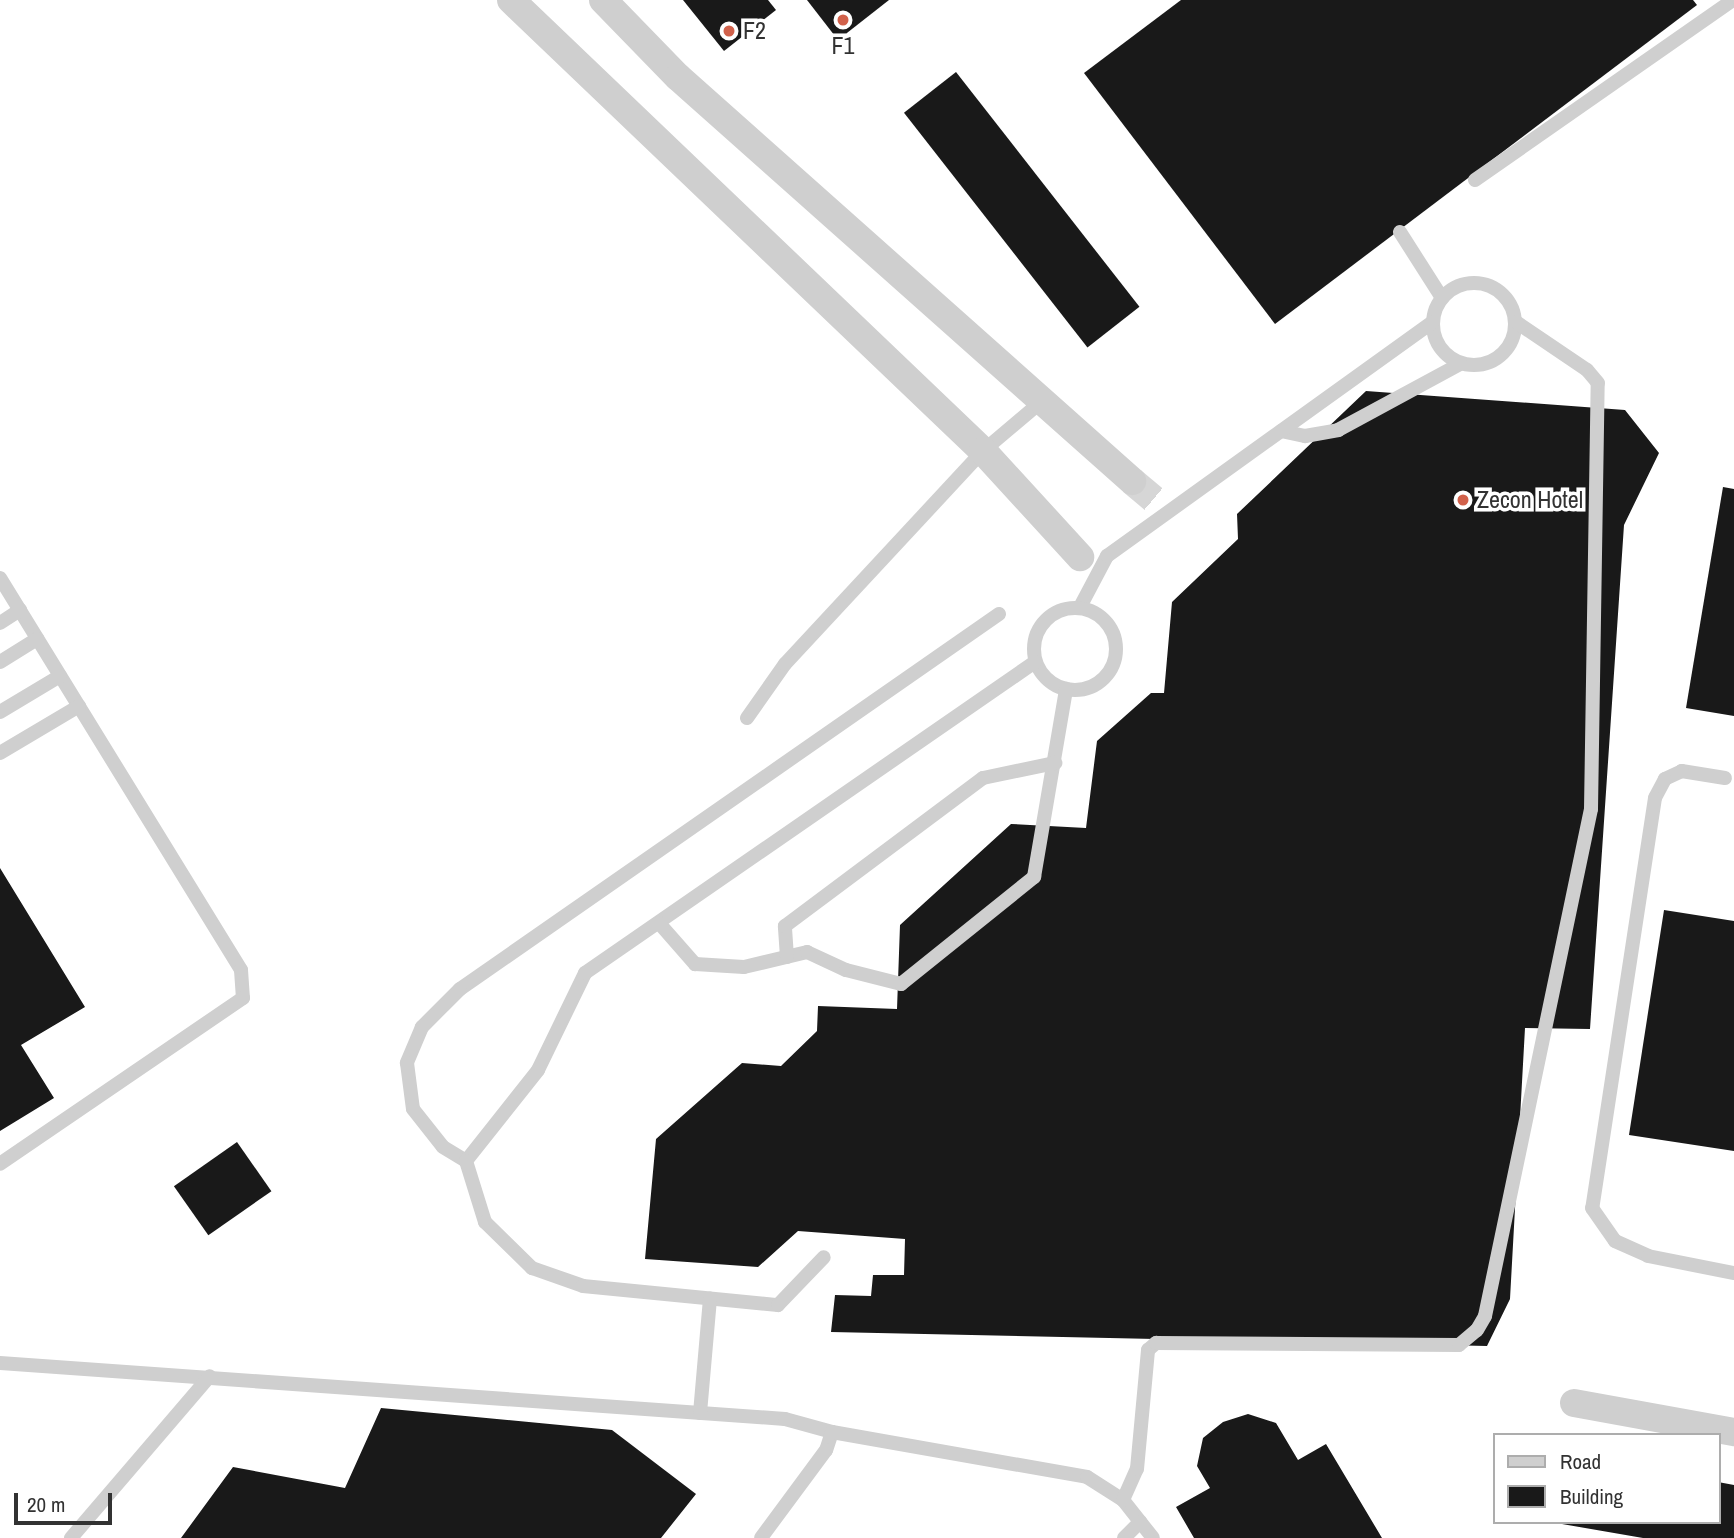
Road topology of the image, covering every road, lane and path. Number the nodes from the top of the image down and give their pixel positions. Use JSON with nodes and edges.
{"nodes":[{"id":1,"x":511,"y":0,"type":"edge"},
{"id":2,"x":603,"y":0,"type":"edge"},
{"id":3,"x":630,"y":0,"type":"edge"},
{"id":4,"x":1733,"y":0,"type":"edge"},
{"id":5,"x":678,"y":77,"type":"junction"},
{"id":6,"x":1475,"y":180,"type":"dead end"},
{"id":7,"x":1400,"y":232,"type":"dead end"},
{"id":8,"x":1442,"y":298,"type":"junction"},
{"id":9,"x":1433,"y":322,"type":"junction"},
{"id":10,"x":1516,"y":322,"type":"junction"},
{"id":11,"x":1460,"y":364,"type":"junction"},
{"id":12,"x":1041,"y":402,"type":"junction"},
{"id":13,"x":1281,"y":431,"type":"junction"},
{"id":14,"x":983,"y":451,"type":"junction"},
{"id":15,"x":1132,"y":481,"type":"tunnel mouth"},
{"id":16,"x":1080,"y":557,"type":"dead end"},
{"id":17,"x":0,"y":578,"type":"edge"},
{"id":18,"x":1080,"y":607,"type":"junction"},
{"id":19,"x":20,"y":610,"type":"junction"},
{"id":20,"x":999,"y":614,"type":"dead end"},
{"id":21,"x":0,"y":623,"type":"edge"},
{"id":22,"x":37,"y":639,"type":"junction"},
{"id":23,"x":0,"y":662,"type":"edge"},
{"id":24,"x":1035,"y":663,"type":"junction"},
{"id":25,"x":60,"y":676,"type":"junction"},
{"id":26,"x":1066,"y":689,"type":"junction"},
{"id":27,"x":79,"y":706,"type":"junction"},
{"id":28,"x":0,"y":712,"type":"edge"},
{"id":29,"x":747,"y":718,"type":"dead end"},
{"id":30,"x":0,"y":753,"type":"edge"},
{"id":31,"x":1055,"y":763,"type":"junction"},
{"id":32,"x":1726,"y":778,"type":"dead end"},
{"id":33,"x":659,"y":923,"type":"junction"},
{"id":34,"x":787,"y":957,"type":"junction"},
{"id":35,"x":466,"y":1161,"type":"junction"},
{"id":36,"x":0,"y":1164,"type":"edge"},
{"id":37,"x":824,"y":1257,"type":"dead end"},
{"id":38,"x":1734,"y":1273,"type":"edge"},
{"id":39,"x":710,"y":1298,"type":"junction"},
{"id":40,"x":0,"y":1363,"type":"edge"},
{"id":41,"x":210,"y":1376,"type":"junction"},
{"id":42,"x":1574,"y":1404,"type":"dead end"},
{"id":43,"x":700,"y":1413,"type":"junction"},
{"id":44,"x":832,"y":1432,"type":"junction"},
{"id":45,"x":1734,"y":1432,"type":"edge"},
{"id":46,"x":1123,"y":1500,"type":"junction"},
{"id":47,"x":1140,"y":1521,"type":"junction"},
{"id":48,"x":71,"y":1538,"type":"edge"},
{"id":49,"x":761,"y":1538,"type":"edge"},
{"id":50,"x":1124,"y":1538,"type":"edge"},
{"id":51,"x":1153,"y":1538,"type":"edge"}],
"edges":[{"from":1,"to":14,"type":"street"},
{"from":2,"to":5,"type":"street"},
{"from":3,"to":5,"type":"street"},
{"from":4,"to":6,"type":"lane"},
{"from":5,"to":12,"type":"street"},
{"from":7,"to":8,"type":"lane"},
{"from":8,"to":9,"type":"lane"},
{"from":8,"to":10,"type":"lane"},
{"from":9,"to":11,"type":"lane"},
{"from":9,"to":13,"type":"lane"},
{"from":10,"to":11,"type":"lane"},
{"from":10,"to":46,"type":"lane"},
{"from":11,"to":13,"type":"lane"},
{"from":12,"to":14,"type":"lane"},
{"from":12,"to":15,"type":"street"},
{"from":13,"to":18,"type":"lane"},
{"from":14,"to":16,"type":"street"},
{"from":14,"to":29,"type":"lane"},
{"from":17,"to":19,"type":"lane"},
{"from":18,"to":24,"type":"lane"},
{"from":18,"to":26,"type":"lane"},
{"from":19,"to":21,"type":"lane"},
{"from":19,"to":22,"type":"lane"},
{"from":20,"to":35,"type":"lane"},
{"from":22,"to":23,"type":"lane"},
{"from":22,"to":25,"type":"lane"},
{"from":24,"to":26,"type":"lane"},
{"from":24,"to":33,"type":"lane"},
{"from":25,"to":27,"type":"lane"},
{"from":25,"to":28,"type":"lane"},
{"from":26,"to":31,"type":"lane"},
{"from":27,"to":30,"type":"lane"},
{"from":27,"to":36,"type":"lane"},
{"from":31,"to":34,"type":"lane"},
{"from":31,"to":34,"type":"lane"},
{"from":32,"to":38,"type":"lane"},
{"from":33,"to":34,"type":"lane"},
{"from":33,"to":35,"type":"lane"},
{"from":35,"to":39,"type":"lane"},
{"from":37,"to":39,"type":"lane"},
{"from":39,"to":43,"type":"lane"},
{"from":40,"to":41,"type":"lane"},
{"from":41,"to":43,"type":"lane"},
{"from":41,"to":48,"type":"lane"},
{"from":42,"to":45,"type":"street"},
{"from":43,"to":44,"type":"lane"},
{"from":44,"to":46,"type":"lane"},
{"from":44,"to":49,"type":"lane"},
{"from":46,"to":47,"type":"lane"},
{"from":47,"to":50,"type":"lane"},
{"from":47,"to":51,"type":"lane"}]}
